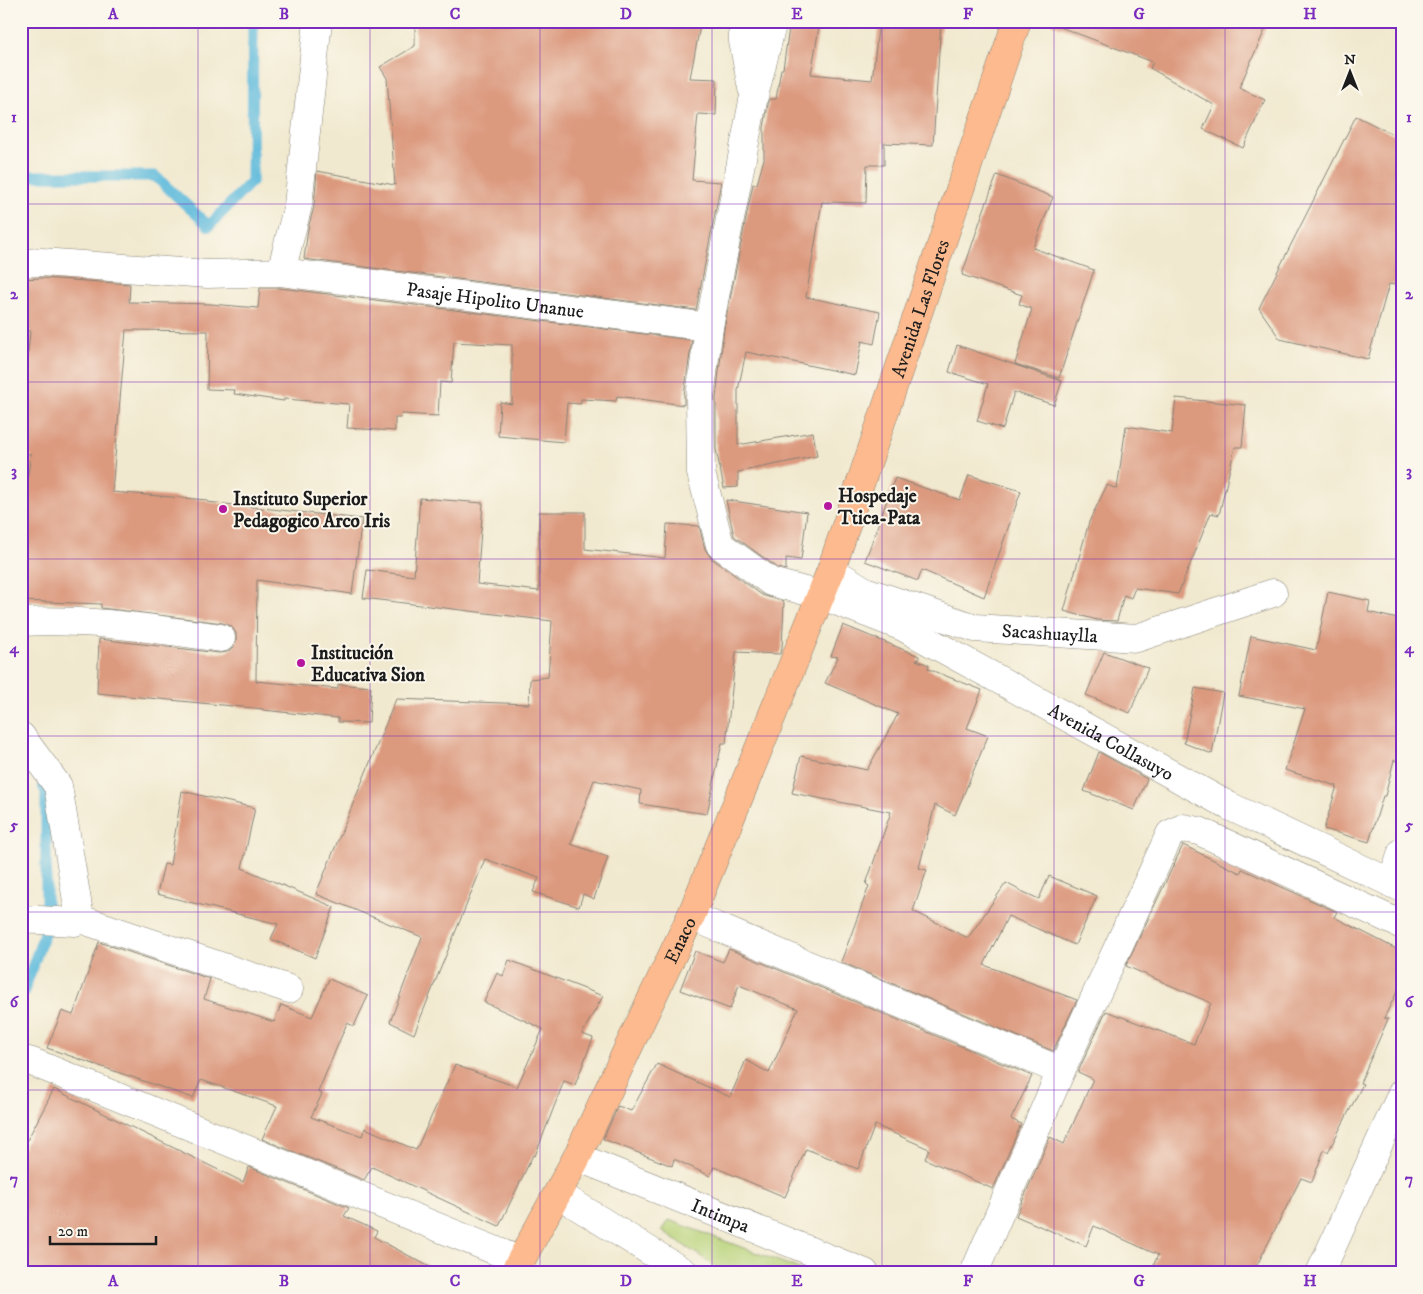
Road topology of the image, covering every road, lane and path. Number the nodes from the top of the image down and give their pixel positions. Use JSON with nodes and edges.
{"nodes":[{"id":1,"x":318,"y":21,"type":"edge"},
{"id":2,"x":742,"y":21,"type":"edge"},
{"id":3,"x":773,"y":21,"type":"edge"},
{"id":4,"x":1017,"y":21,"type":"edge"},
{"id":5,"x":754,"y":96,"type":"junction"},
{"id":6,"x":21,"y":263,"type":"edge"},
{"id":7,"x":281,"y":272,"type":"junction"},
{"id":8,"x":709,"y":327,"type":"junction"},
{"id":9,"x":831,"y":570,"type":"junction"},
{"id":10,"x":1273,"y":593,"type":"dead end"},
{"id":11,"x":820,"y":595,"type":"junction"},
{"id":12,"x":21,"y":622,"type":"edge"},
{"id":13,"x":221,"y":638,"type":"dead end"},
{"id":14,"x":21,"y":736,"type":"edge"},
{"id":15,"x":1402,"y":852,"type":"edge"},
{"id":16,"x":1397,"y":886,"type":"edge"},
{"id":17,"x":692,"y":916,"type":"junction"},
{"id":18,"x":21,"y":919,"type":"edge"},
{"id":19,"x":77,"y":920,"type":"junction"},
{"id":20,"x":1402,"y":925,"type":"edge"},
{"id":21,"x":289,"y":989,"type":"dead end"},
{"id":22,"x":27,"y":1061,"type":"edge"},
{"id":23,"x":1061,"y":1071,"type":"junction"},
{"id":24,"x":1402,"y":1093,"type":"edge"},
{"id":25,"x":577,"y":1158,"type":"junction"},
{"id":26,"x":558,"y":1194,"type":"junction"},
{"id":27,"x":517,"y":1267,"type":"edge"},
{"id":28,"x":685,"y":1273,"type":"edge"},
{"id":29,"x":865,"y":1273,"type":"edge"},
{"id":30,"x":974,"y":1273,"type":"edge"},
{"id":31,"x":1320,"y":1273,"type":"edge"}],
"edges":[{"from":1,"to":7,"type":"street"},
{"from":2,"to":5,"type":"street"},
{"from":3,"to":5,"type":"street","name":"Avenida Collasuyo"},
{"from":4,"to":9,"type":"main road","name":"Avenida Las Flores"},
{"from":5,"to":8,"type":"street","name":"Avenida Collasuyo"},
{"from":6,"to":7,"type":"street","name":"Pasaje Hipolito Unanue"},
{"from":7,"to":8,"type":"street","name":"Pasaje Hipolito Unanue"},
{"from":8,"to":11,"type":"street","name":"Avenida Collasuyo"},
{"from":9,"to":10,"type":"street","name":"Sacashuaylla"},
{"from":9,"to":11,"type":"main road","name":"Avenida Las Flores"},
{"from":11,"to":16,"type":"street","name":"Avenida Collasuyo"},
{"from":11,"to":17,"type":"main road","name":"Enaco"},
{"from":12,"to":13,"type":"street"},
{"from":14,"to":19,"type":"street"},
{"from":15,"to":16,"type":"street"},
{"from":17,"to":23,"type":"street"},
{"from":17,"to":25,"type":"main road","name":"Enaco"},
{"from":18,"to":19,"type":"street"},
{"from":19,"to":21,"type":"street"},
{"from":20,"to":23,"type":"street"},
{"from":22,"to":27,"type":"street"},
{"from":23,"to":30,"type":"street"},
{"from":24,"to":31,"type":"street"},
{"from":25,"to":26,"type":"main road","name":"Enaco"},
{"from":25,"to":29,"type":"street","name":"Intimpa"},
{"from":26,"to":27,"type":"main road","name":"Enaco"},
{"from":26,"to":28,"type":"street"}]}
